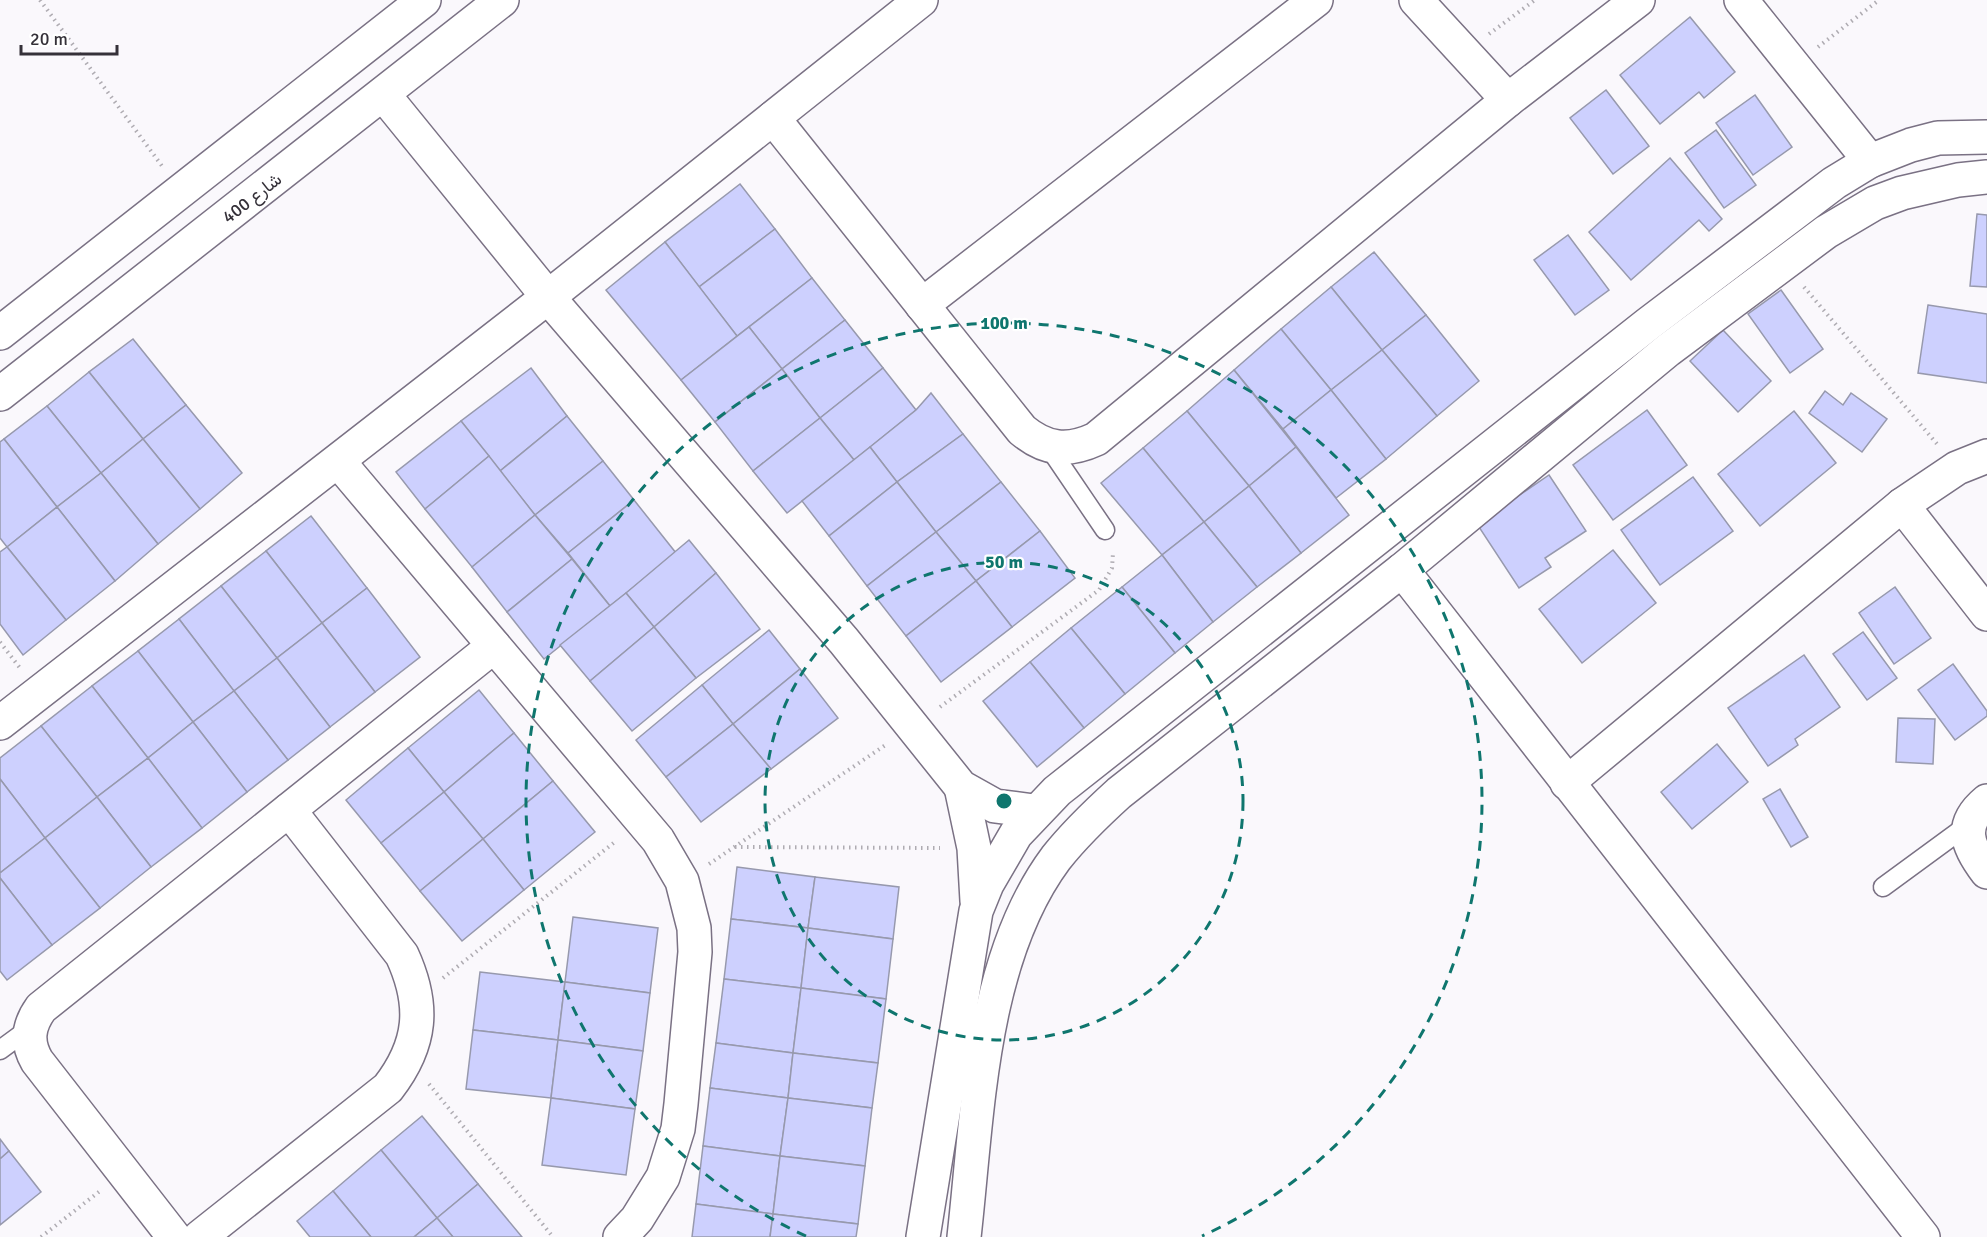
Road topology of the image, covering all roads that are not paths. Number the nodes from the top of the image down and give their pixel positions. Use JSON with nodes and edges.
{"nodes":[{"id":1,"x":424,"y":0,"type":"edge"},
{"id":2,"x":502,"y":0,"type":"edge"},
{"id":3,"x":921,"y":0,"type":"edge"},
{"id":4,"x":1316,"y":0,"type":"edge"},
{"id":5,"x":1416,"y":0,"type":"edge"},
{"id":6,"x":1638,"y":0,"type":"edge"},
{"id":7,"x":1741,"y":0,"type":"edge"},
{"id":8,"x":383,"y":94,"type":"junction"},
{"id":9,"x":1508,"y":100,"type":"junction"},
{"id":10,"x":773,"y":118,"type":"junction"},
{"id":11,"x":1987,"y":137,"type":"edge"},
{"id":12,"x":1870,"y":161,"type":"junction"},
{"id":13,"x":1987,"y":177,"type":"edge"},
{"id":14,"x":548,"y":297,"type":"junction"},
{"id":15,"x":922,"y":305,"type":"junction"},
{"id":16,"x":1648,"y":324,"type":"junction"},
{"id":17,"x":0,"y":333,"type":"edge"},
{"id":18,"x":1668,"y":350,"type":"junction"},
{"id":19,"x":0,"y":394,"type":"edge"},
{"id":20,"x":1048,"y":446,"type":"junction"},
{"id":21,"x":338,"y":461,"type":"junction"},
{"id":22,"x":1972,"y":462,"type":"edge"},
{"id":23,"x":1902,"y":505,"type":"junction"},
{"id":24,"x":1105,"y":530,"type":"road end"},
{"id":25,"x":1402,"y":570,"type":"junction"},
{"id":26,"x":1987,"y":614,"type":"edge"},
{"id":27,"x":494,"y":646,"type":"junction"},
{"id":28,"x":0,"y":723,"type":"edge"},
{"id":29,"x":1567,"y":783,"type":"junction"},
{"id":30,"x":961,"y":787,"type":"junction"},
{"id":31,"x":289,"y":810,"type":"junction"},
{"id":32,"x":1034,"y":812,"type":"junction"},
{"id":33,"x":1978,"y":812,"type":"edge"},
{"id":34,"x":1987,"y":872,"type":"edge"},
{"id":35,"x":1883,"y":887,"type":"dead end"},
{"id":36,"x":976,"y":911,"type":"junction"},
{"id":37,"x":30,"y":1028,"type":"junction"},
{"id":38,"x":0,"y":1050,"type":"edge"},
{"id":39,"x":947,"y":1081,"type":"junction"},
{"id":40,"x":981,"y":1089,"type":"junction"},
{"id":41,"x":174,"y":1237,"type":"edge"},
{"id":42,"x":200,"y":1237,"type":"edge"},
{"id":43,"x":620,"y":1237,"type":"edge"},
{"id":44,"x":923,"y":1237,"type":"edge"},
{"id":45,"x":964,"y":1237,"type":"edge"},
{"id":46,"x":1923,"y":1237,"type":"edge"}],
"edges":[{"from":1,"to":17,"type":"street"},
{"from":2,"to":8,"type":"street","name":"شارع 400"},
{"from":3,"to":10,"type":"street"},
{"from":4,"to":15,"type":"street"},
{"from":5,"to":9,"type":"street"},
{"from":6,"to":9,"type":"street"},
{"from":7,"to":12,"type":"street"},
{"from":8,"to":14,"type":"street"},
{"from":8,"to":19,"type":"street","name":"شارع 400"},
{"from":9,"to":20,"type":"street"},
{"from":10,"to":14,"type":"street"},
{"from":10,"to":15,"type":"street"},
{"from":11,"to":12,"type":"street"},
{"from":12,"to":16,"type":"street"},
{"from":13,"to":18,"type":"street"},
{"from":14,"to":21,"type":"street"},
{"from":14,"to":30,"type":"street"},
{"from":15,"to":20,"type":"street"},
{"from":16,"to":18,"type":"street"},
{"from":16,"to":32,"type":"street"},
{"from":18,"to":25,"type":"street"},
{"from":20,"to":24,"type":"lane"},
{"from":21,"to":27,"type":"street"},
{"from":21,"to":28,"type":"street"},
{"from":22,"to":23,"type":"street"},
{"from":23,"to":26,"type":"street"},
{"from":23,"to":29,"type":"street"},
{"from":25,"to":29,"type":"street"},
{"from":25,"to":40,"type":"street"},
{"from":27,"to":31,"type":"street"},
{"from":27,"to":43,"type":"street"},
{"from":29,"to":46,"type":"street"},
{"from":30,"to":32,"type":"street"},
{"from":30,"to":36,"type":"street"},
{"from":31,"to":37,"type":"street"},
{"from":31,"to":42,"type":"street"},
{"from":32,"to":36,"type":"street"},
{"from":33,"to":34,"type":"street"},
{"from":33,"to":35,"type":"lane"},
{"from":36,"to":39,"type":"street"},
{"from":37,"to":38,"type":"lane"},
{"from":37,"to":41,"type":"street"},
{"from":39,"to":40,"type":"street"},
{"from":39,"to":44,"type":"street"},
{"from":40,"to":45,"type":"street"}]}
